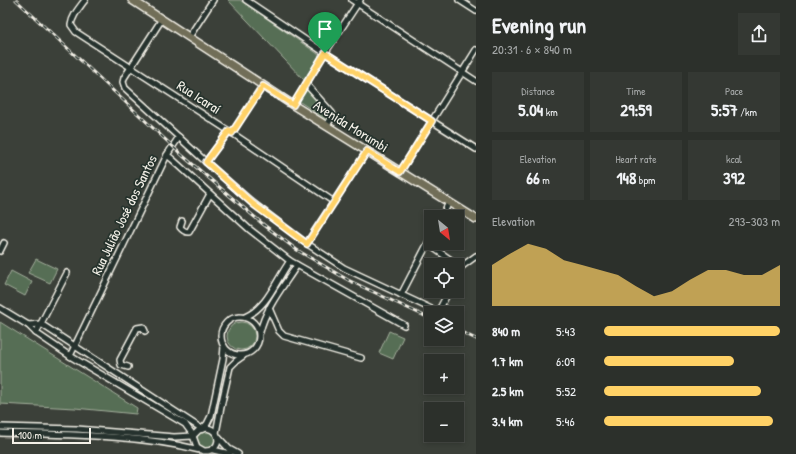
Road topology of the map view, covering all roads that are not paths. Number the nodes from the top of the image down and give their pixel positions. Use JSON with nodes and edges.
{"nodes":[{"id":1,"x":85,"y":0,"type":"edge"},
{"id":2,"x":132,"y":0,"type":"edge"},
{"id":3,"x":213,"y":0,"type":"edge"},
{"id":4,"x":246,"y":0,"type":"edge"},
{"id":5,"x":352,"y":0,"type":"edge"},
{"id":6,"x":459,"y":0,"type":"edge"},
{"id":7,"x":359,"y":2,"type":"edge"},
{"id":8,"x":476,"y":11,"type":"edge"},
{"id":9,"x":162,"y":19,"type":"junction"},
{"id":10,"x":189,"y":36,"type":"junction"},
{"id":11,"x":476,"y":50,"type":"edge"},
{"id":12,"x":325,"y":53,"type":"junction"},
{"id":13,"x":131,"y":67,"type":"junction"},
{"id":14,"x":462,"y":72,"type":"junction"},
{"id":15,"x":476,"y":81,"type":"edge"},
{"id":16,"x":306,"y":84,"type":"junction"},
{"id":17,"x":263,"y":86,"type":"junction"},
{"id":18,"x":293,"y":105,"type":"junction"},
{"id":19,"x":432,"y":121,"type":"junction"},
{"id":20,"x":327,"y":125,"type":"junction"},
{"id":21,"x":231,"y":132,"type":"junction"},
{"id":22,"x":179,"y":137,"type":"junction"},
{"id":23,"x":476,"y":149,"type":"edge"},
{"id":24,"x":367,"y":151,"type":"junction"},
{"id":25,"x":167,"y":155,"type":"junction"},
{"id":26,"x":206,"y":162,"type":"junction"},
{"id":27,"x":400,"y":172,"type":"junction"},
{"id":28,"x":210,"y":194,"type":"junction"},
{"id":29,"x":334,"y":202,"type":"junction"},
{"id":30,"x":450,"y":202,"type":"junction"},
{"id":31,"x":446,"y":210,"type":"edge"},
{"id":32,"x":476,"y":219,"type":"edge"},
{"id":33,"x":182,"y":221,"type":"dead end"},
{"id":34,"x":4,"y":243,"type":"dead end"},
{"id":35,"x":307,"y":244,"type":"junction"},
{"id":36,"x":425,"y":250,"type":"edge"},
{"id":37,"x":437,"y":250,"type":"edge"},
{"id":38,"x":0,"y":251,"type":"edge"},
{"id":39,"x":476,"y":256,"type":"edge"},
{"id":40,"x":448,"y":258,"type":"edge"},
{"id":41,"x":290,"y":261,"type":"junction"},
{"id":42,"x":464,"y":265,"type":"edge"},
{"id":43,"x":297,"y":266,"type":"junction"},
{"id":44,"x":67,"y":274,"type":"dead end"},
{"id":45,"x":401,"y":295,"type":"junction"},
{"id":46,"x":445,"y":298,"type":"edge"},
{"id":47,"x":0,"y":308,"type":"edge"},
{"id":48,"x":269,"y":308,"type":"junction"},
{"id":49,"x":245,"y":317,"type":"junction"},
{"id":50,"x":41,"y":324,"type":"junction"},
{"id":51,"x":28,"y":325,"type":"junction"},
{"id":52,"x":404,"y":325,"type":"dead end"},
{"id":53,"x":145,"y":331,"type":"dead end"},
{"id":54,"x":36,"y":333,"type":"junction"},
{"id":55,"x":260,"y":333,"type":"junction"},
{"id":56,"x":74,"y":345,"type":"junction"},
{"id":57,"x":224,"y":346,"type":"junction"},
{"id":58,"x":246,"y":354,"type":"junction"},
{"id":59,"x":70,"y":356,"type":"junction"},
{"id":60,"x":361,"y":358,"type":"dead end"},
{"id":61,"x":128,"y":368,"type":"dead end"},
{"id":62,"x":0,"y":427,"type":"edge"},
{"id":63,"x":202,"y":429,"type":"junction"},
{"id":64,"x":0,"y":433,"type":"edge"},
{"id":65,"x":217,"y":435,"type":"junction"},
{"id":66,"x":193,"y":436,"type":"junction"},
{"id":67,"x":200,"y":450,"type":"junction"},
{"id":68,"x":210,"y":452,"type":"edge"},
{"id":69,"x":230,"y":454,"type":"edge"},
{"id":70,"x":238,"y":454,"type":"edge"}],
"edges":[{"from":1,"to":13,"type":"street","name":"Rua Icaraí"},
{"from":2,"to":9,"type":"main road","name":"Avenida Morumbi"},
{"from":3,"to":10,"type":"street"},
{"from":4,"to":12,"type":"street"},
{"from":5,"to":7,"type":"street"},
{"from":6,"to":8,"type":"street"},
{"from":7,"to":12,"type":"street"},
{"from":7,"to":14,"type":"street"},
{"from":9,"to":10,"type":"main road","name":"Avenida Morumbi"},
{"from":9,"to":13,"type":"street"},
{"from":10,"to":17,"type":"main road","name":"Avenida Morumbi"},
{"from":11,"to":14,"type":"street"},
{"from":12,"to":16,"type":"street"},
{"from":12,"to":19,"type":"street"},
{"from":13,"to":21,"type":"street","name":"Rua Icaraí"},
{"from":13,"to":22,"type":"street"},
{"from":14,"to":15,"type":"street"},
{"from":14,"to":19,"type":"street"},
{"from":16,"to":18,"type":"street"},
{"from":16,"to":20,"type":"street"},
{"from":17,"to":18,"type":"main road","name":"Avenida Morumbi"},
{"from":17,"to":21,"type":"street"},
{"from":18,"to":20,"type":"main road","name":"Avenida Morumbi"},
{"from":19,"to":23,"type":"street"},
{"from":19,"to":27,"type":"street"},
{"from":20,"to":24,"type":"main road","name":"Avenida Morumbi"},
{"from":21,"to":26,"type":"street"},
{"from":21,"to":29,"type":"street","name":"Rua Icaraí"},
{"from":22,"to":25,"type":"street"},
{"from":22,"to":26,"type":"street"},
{"from":24,"to":27,"type":"main road","name":"Avenida Morumbi"},
{"from":24,"to":29,"type":"street"},
{"from":25,"to":28,"type":"street","name":"Rua Julião José dos Santos"},
{"from":25,"to":56,"type":"street","name":"Rua Julião José dos Santos"},
{"from":26,"to":35,"type":"street"},
{"from":27,"to":30,"type":"main road","name":"Avenida Morumbi"},
{"from":28,"to":33,"type":"street"},
{"from":28,"to":41,"type":"street","name":"Rua Julião José dos Santos"},
{"from":29,"to":35,"type":"street"},
{"from":30,"to":31,"type":"street"},
{"from":30,"to":32,"type":"main road","name":"Avenida Morumbi"},
{"from":34,"to":38,"type":"street"},
{"from":35,"to":45,"type":"street"},
{"from":36,"to":45,"type":"street"},
{"from":37,"to":40,"type":"street"},
{"from":39,"to":42,"type":"street"},
{"from":41,"to":43,"type":"street","name":"Rua Julião José dos Santos"},
{"from":41,"to":49,"type":"street"},
{"from":43,"to":48,"type":"street"},
{"from":43,"to":52,"type":"street","name":"Rua Julião José dos Santos"},
{"from":44,"to":50,"type":"street"},
{"from":45,"to":46,"type":"street"},
{"from":47,"to":51,"type":"street"},
{"from":48,"to":55,"type":"street"},
{"from":48,"to":60,"type":"street"},
{"from":49,"to":55,"type":"street"},
{"from":49,"to":57,"type":"street"},
{"from":50,"to":51,"type":"street"},
{"from":50,"to":54,"type":"street"},
{"from":50,"to":56,"type":"street"},
{"from":51,"to":54,"type":"street"},
{"from":53,"to":61,"type":"street"},
{"from":54,"to":59,"type":"street"},
{"from":55,"to":58,"type":"street"},
{"from":56,"to":59,"type":"street","name":"Rua Julião José dos Santos"},
{"from":56,"to":63,"type":"street"},
{"from":57,"to":58,"type":"street"},
{"from":57,"to":63,"type":"street"},
{"from":58,"to":65,"type":"street"},
{"from":59,"to":66,"type":"street"},
{"from":62,"to":66,"type":"street"},
{"from":63,"to":65,"type":"street"},
{"from":63,"to":66,"type":"street"},
{"from":64,"to":67,"type":"street"},
{"from":65,"to":68,"type":"street"},
{"from":65,"to":70,"type":"street"},
{"from":66,"to":67,"type":"street"},
{"from":67,"to":68,"type":"street"},
{"from":68,"to":69,"type":"street"}]}
